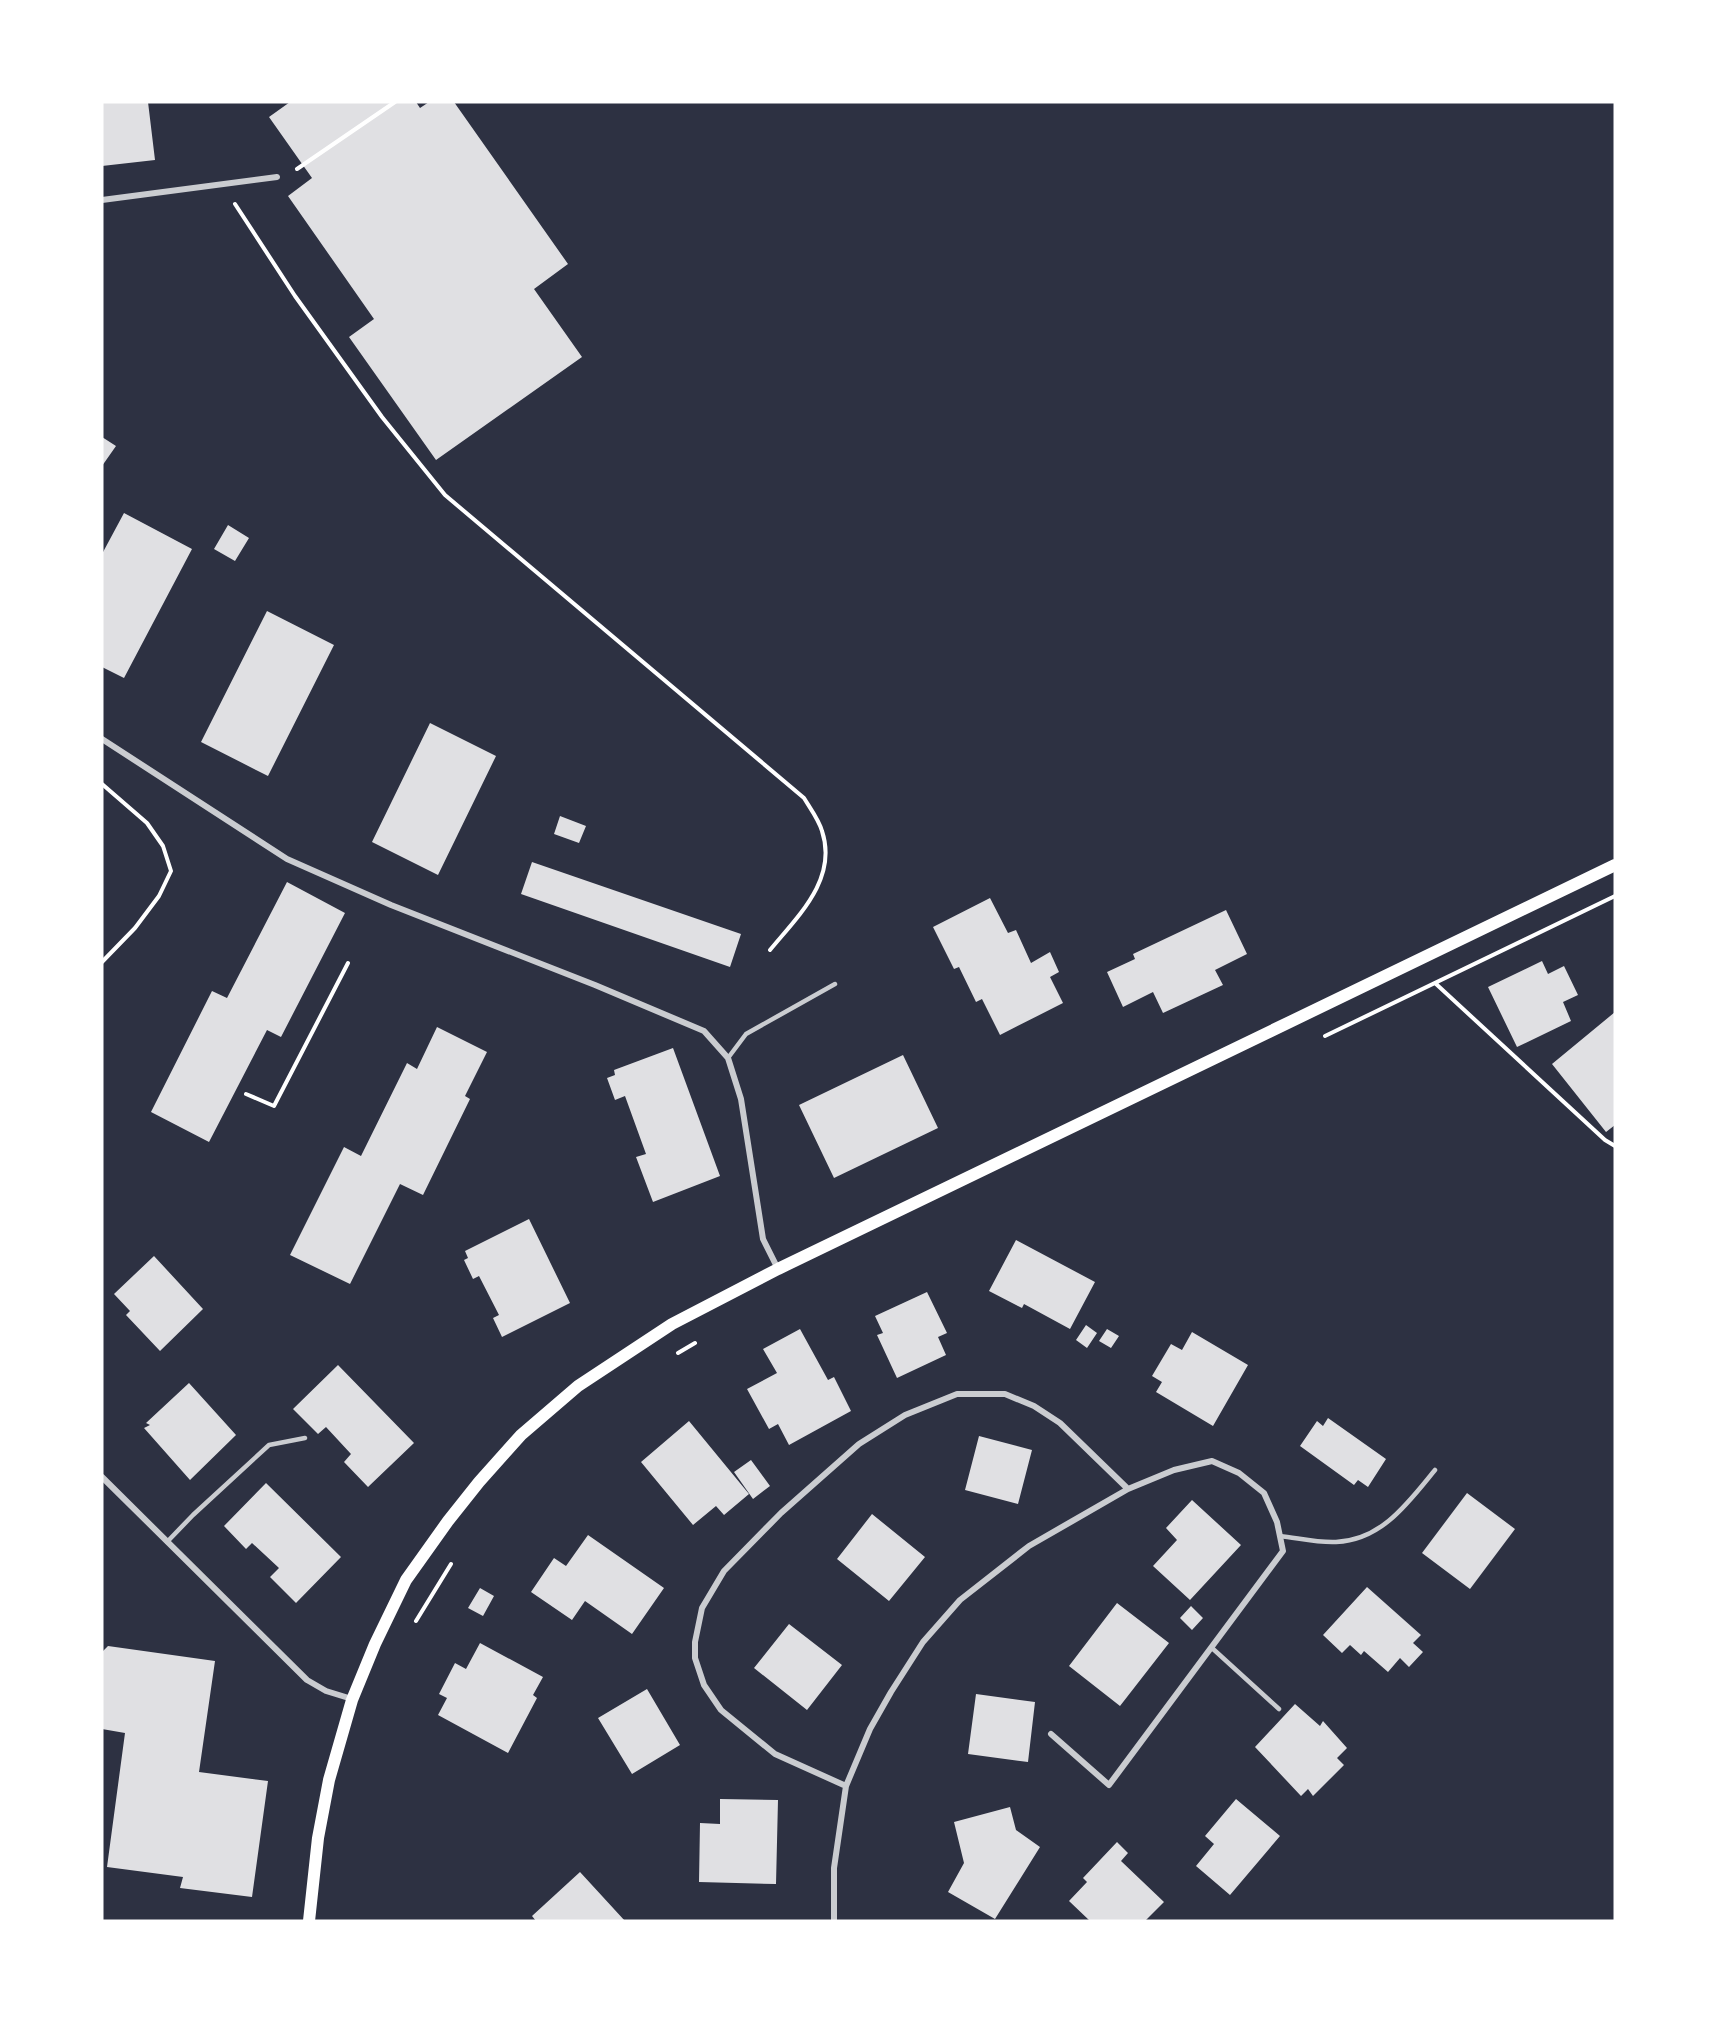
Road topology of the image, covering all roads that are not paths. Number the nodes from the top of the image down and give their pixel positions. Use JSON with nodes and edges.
{"nodes":[{"id":1,"x":277,"y":177,"type":"road end"},
{"id":2,"x":102,"y":200,"type":"edge"},
{"id":3,"x":102,"y":739,"type":"edge"},
{"id":4,"x":1615,"y":864,"type":"edge"},
{"id":5,"x":835,"y":984,"type":"dead end"},
{"id":6,"x":728,"y":1058,"type":"junction"},
{"id":7,"x":778,"y":1269,"type":"junction"},
{"id":8,"x":305,"y":1438,"type":"dead end"},
{"id":9,"x":1435,"y":1470,"type":"dead end"},
{"id":10,"x":102,"y":1477,"type":"edge"},
{"id":11,"x":1128,"y":1489,"type":"junction"},
{"id":12,"x":1280,"y":1536,"type":"junction"},
{"id":13,"x":167,"y":1542,"type":"junction"},
{"id":14,"x":1212,"y":1648,"type":"junction"},
{"id":15,"x":352,"y":1700,"type":"junction"},
{"id":16,"x":1279,"y":1709,"type":"dead end"},
{"id":17,"x":1051,"y":1734,"type":"dead end"},
{"id":18,"x":846,"y":1786,"type":"junction"},
{"id":19,"x":309,"y":1921,"type":"edge"},
{"id":20,"x":834,"y":1921,"type":"edge"}],
"edges":[{"from":1,"to":2,"type":"street"},
{"from":3,"to":6,"type":"street"},
{"from":4,"to":7,"type":"main road"},
{"from":5,"to":6,"type":"lane"},
{"from":6,"to":7,"type":"street"},
{"from":7,"to":15,"type":"main road"},
{"from":8,"to":13,"type":"lane"},
{"from":9,"to":12,"type":"lane"},
{"from":10,"to":13,"type":"street"},
{"from":11,"to":12,"type":"street"},
{"from":11,"to":18,"type":"street"},
{"from":11,"to":18,"type":"street"},
{"from":12,"to":14,"type":"street"},
{"from":13,"to":15,"type":"street"},
{"from":14,"to":16,"type":"lane"},
{"from":14,"to":17,"type":"street"},
{"from":15,"to":19,"type":"main road"},
{"from":18,"to":20,"type":"street"}]}
